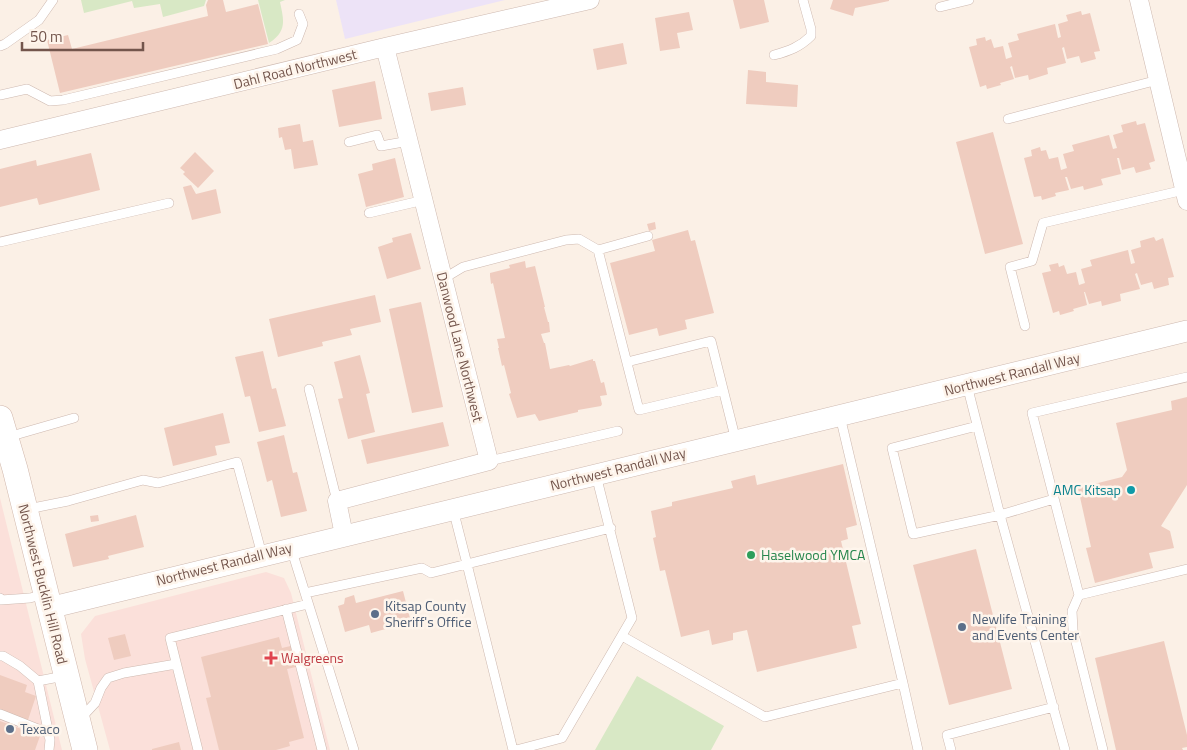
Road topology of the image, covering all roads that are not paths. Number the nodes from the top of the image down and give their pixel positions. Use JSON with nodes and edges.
{"nodes":[{"id":1,"x":53,"y":0,"type":"edge"},
{"id":2,"x":590,"y":0,"type":"edge"},
{"id":3,"x":803,"y":0,"type":"edge"},
{"id":4,"x":969,"y":0,"type":"edge"},
{"id":5,"x":1139,"y":0,"type":"edge"},
{"id":6,"x":940,"y":7,"type":"dead end"},
{"id":7,"x":299,"y":14,"type":"dead end"},
{"id":8,"x":0,"y":46,"type":"edge"},
{"id":9,"x":385,"y":47,"type":"junction"},
{"id":10,"x":774,"y":55,"type":"dead end"},
{"id":11,"x":1158,"y":80,"type":"junction"},
{"id":12,"x":0,"y":95,"type":"edge"},
{"id":13,"x":1008,"y":119,"type":"dead end"},
{"id":14,"x":0,"y":140,"type":"edge"},
{"id":15,"x":409,"y":141,"type":"junction"},
{"id":16,"x":349,"y":142,"type":"dead end"},
{"id":17,"x":1186,"y":195,"type":"edge"},
{"id":18,"x":424,"y":200,"type":"junction"},
{"id":19,"x":169,"y":203,"type":"dead end"},
{"id":20,"x":369,"y":213,"type":"dead end"},
{"id":21,"x":648,"y":236,"type":"dead end"},
{"id":22,"x":0,"y":242,"type":"edge"},
{"id":23,"x":598,"y":250,"type":"junction"},
{"id":24,"x":443,"y":279,"type":"junction"},
{"id":25,"x":1025,"y":326,"type":"dead end"},
{"id":26,"x":1187,"y":331,"type":"edge"},
{"id":27,"x":627,"y":362,"type":"junction"},
{"id":28,"x":1187,"y":377,"type":"edge"},
{"id":29,"x":967,"y":385,"type":"junction"},
{"id":30,"x":309,"y":390,"type":"dead end"},
{"id":31,"x":723,"y":390,"type":"junction"},
{"id":32,"x":840,"y":416,"type":"junction"},
{"id":33,"x":74,"y":418,"type":"dead end"},
{"id":34,"x":977,"y":426,"type":"junction"},
{"id":35,"x":618,"y":431,"type":"dead end"},
{"id":36,"x":736,"y":441,"type":"junction"},
{"id":37,"x":4,"y":443,"type":"edge"},
{"id":38,"x":489,"y":461,"type":"junction"},
{"id":39,"x":596,"y":475,"type":"junction"},
{"id":40,"x":1054,"y":499,"type":"junction"},
{"id":41,"x":337,"y":501,"type":"junction"},
{"id":42,"x":454,"y":509,"type":"junction"},
{"id":43,"x":24,"y":510,"type":"junction"},
{"id":44,"x":1000,"y":516,"type":"junction"},
{"id":45,"x":611,"y":528,"type":"junction"},
{"id":46,"x":344,"y":535,"type":"junction"},
{"id":47,"x":290,"y":548,"type":"junction"},
{"id":48,"x":262,"y":555,"type":"junction"},
{"id":49,"x":467,"y":564,"type":"junction"},
{"id":50,"x":1187,"y":569,"type":"edge"},
{"id":51,"x":305,"y":593,"type":"junction"},
{"id":52,"x":1079,"y":595,"type":"junction"},
{"id":53,"x":0,"y":599,"type":"edge"},
{"id":54,"x":47,"y":601,"type":"junction"},
{"id":55,"x":308,"y":604,"type":"junction"},
{"id":56,"x":286,"y":609,"type":"junction"},
{"id":57,"x":622,"y":636,"type":"junction"},
{"id":58,"x":0,"y":656,"type":"edge"},
{"id":59,"x":176,"y":664,"type":"junction"},
{"id":60,"x":66,"y":675,"type":"junction"},
{"id":61,"x":38,"y":681,"type":"junction"},
{"id":62,"x":903,"y":683,"type":"junction"},
{"id":63,"x":1054,"y":707,"type":"junction"},
{"id":64,"x":0,"y":714,"type":"edge"},
{"id":65,"x":77,"y":721,"type":"junction"},
{"id":66,"x":48,"y":733,"type":"junction"},
{"id":67,"x":49,"y":750,"type":"edge"},
{"id":68,"x":85,"y":750,"type":"edge"},
{"id":69,"x":198,"y":750,"type":"edge"},
{"id":70,"x":322,"y":750,"type":"edge"},
{"id":71,"x":353,"y":750,"type":"edge"},
{"id":72,"x":515,"y":750,"type":"edge"},
{"id":73,"x":918,"y":750,"type":"edge"},
{"id":74,"x":951,"y":750,"type":"edge"},
{"id":75,"x":1065,"y":750,"type":"edge"},
{"id":76,"x":1103,"y":750,"type":"edge"}],
"edges":[{"from":1,"to":8,"type":"lane"},
{"from":2,"to":9,"type":"street","name":"Dahl Road Northwest"},
{"from":3,"to":10,"type":"lane"},
{"from":4,"to":6,"type":"lane"},
{"from":5,"to":11,"type":"street"},
{"from":7,"to":12,"type":"lane"},
{"from":9,"to":14,"type":"street","name":"Dahl Road Northwest"},
{"from":9,"to":15,"type":"street","name":"Danwood Lane Northwest"},
{"from":11,"to":13,"type":"lane"},
{"from":11,"to":17,"type":"street"},
{"from":15,"to":16,"type":"lane"},
{"from":15,"to":18,"type":"street","name":"Danwood Lane Northwest"},
{"from":17,"to":25,"type":"lane"},
{"from":18,"to":20,"type":"lane"},
{"from":18,"to":24,"type":"street","name":"Danwood Lane Northwest"},
{"from":19,"to":22,"type":"lane"},
{"from":21,"to":23,"type":"lane"},
{"from":23,"to":24,"type":"lane"},
{"from":23,"to":27,"type":"lane"},
{"from":24,"to":38,"type":"street","name":"Danwood Lane Northwest"},
{"from":26,"to":29,"type":"street","name":"Northwest Randall Way"},
{"from":27,"to":31,"type":"lane"},
{"from":27,"to":31,"type":"lane"},
{"from":28,"to":40,"type":"lane"},
{"from":29,"to":32,"type":"street","name":"Northwest Randall Way"},
{"from":29,"to":34,"type":"lane"},
{"from":30,"to":41,"type":"lane"},
{"from":31,"to":36,"type":"lane"},
{"from":32,"to":36,"type":"street","name":"Northwest Randall Way"},
{"from":32,"to":62,"type":"lane"},
{"from":33,"to":37,"type":"lane"},
{"from":34,"to":44,"type":"lane"},
{"from":34,"to":44,"type":"lane"},
{"from":35,"to":38,"type":"lane"},
{"from":36,"to":39,"type":"street","name":"Northwest Randall Way"},
{"from":37,"to":43,"type":"main road","name":"Northwest Bucklin Hill Road"},
{"from":38,"to":41,"type":"street"},
{"from":39,"to":42,"type":"street","name":"Northwest Randall Way"},
{"from":39,"to":45,"type":"lane"},
{"from":40,"to":44,"type":"lane"},
{"from":40,"to":52,"type":"lane"},
{"from":41,"to":46,"type":"street"},
{"from":42,"to":46,"type":"street","name":"Northwest Randall Way"},
{"from":42,"to":49,"type":"lane"},
{"from":43,"to":48,"type":"lane"},
{"from":43,"to":54,"type":"main road","name":"Northwest Bucklin Hill Road"},
{"from":44,"to":63,"type":"lane"},
{"from":45,"to":49,"type":"lane"},
{"from":45,"to":57,"type":"lane"},
{"from":46,"to":47,"type":"street","name":"Northwest Randall Way"},
{"from":47,"to":48,"type":"street","name":"Northwest Randall Way"},
{"from":47,"to":51,"type":"lane"},
{"from":48,"to":54,"type":"street","name":"Northwest Randall Way"},
{"from":49,"to":51,"type":"lane"},
{"from":49,"to":72,"type":"lane"},
{"from":50,"to":52,"type":"lane"},
{"from":51,"to":55,"type":"lane"},
{"from":52,"to":76,"type":"lane"},
{"from":53,"to":54,"type":"lane"},
{"from":54,"to":60,"type":"main road","name":"Northwest Bucklin Hill Road"},
{"from":55,"to":56,"type":"lane"},
{"from":55,"to":71,"type":"lane"},
{"from":56,"to":59,"type":"lane"},
{"from":56,"to":70,"type":"lane"},
{"from":57,"to":62,"type":"lane"},
{"from":57,"to":72,"type":"lane"},
{"from":58,"to":61,"type":"lane"},
{"from":59,"to":65,"type":"lane"},
{"from":59,"to":69,"type":"lane"},
{"from":60,"to":61,"type":"lane"},
{"from":60,"to":65,"type":"main road","name":"Northwest Bucklin Hill Road"},
{"from":61,"to":66,"type":"lane"},
{"from":62,"to":73,"type":"lane"},
{"from":63,"to":74,"type":"lane"},
{"from":63,"to":75,"type":"lane"},
{"from":64,"to":66,"type":"lane"},
{"from":65,"to":68,"type":"main road","name":"Northwest Bucklin Hill Road"},
{"from":66,"to":67,"type":"lane"}]}
